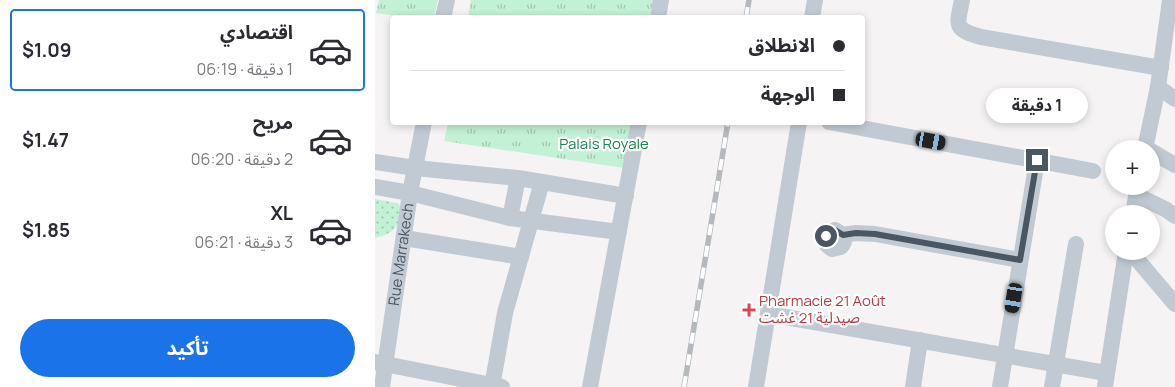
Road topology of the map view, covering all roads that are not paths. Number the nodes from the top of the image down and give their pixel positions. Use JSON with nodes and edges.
{"nodes":[{"id":1,"x":447,"y":0,"type":"edge"},
{"id":2,"x":661,"y":0,"type":"edge"},
{"id":3,"x":815,"y":0,"type":"edge"},
{"id":4,"x":962,"y":0,"type":"edge"},
{"id":5,"x":1170,"y":0,"type":"edge"},
{"id":6,"x":444,"y":15,"type":"edge"},
{"id":7,"x":658,"y":15,"type":"edge"},
{"id":8,"x":812,"y":15,"type":"edge"},
{"id":9,"x":1161,"y":68,"type":"junction"},
{"id":10,"x":1158,"y":87,"type":"junction"},
{"id":11,"x":1175,"y":99,"type":"edge"},
{"id":12,"x":423,"y":125,"type":"edge"},
{"id":13,"x":638,"y":125,"type":"edge"},
{"id":14,"x":799,"y":125,"type":"edge"},
{"id":15,"x":845,"y":125,"type":"edge"},
{"id":16,"x":1149,"y":140,"type":"edge"},
{"id":17,"x":1160,"y":156,"type":"edge"},
{"id":18,"x":1037,"y":160,"type":"junction"},
{"id":19,"x":375,"y":162,"type":"edge"},
{"id":20,"x":1175,"y":165,"type":"edge"},
{"id":21,"x":415,"y":168,"type":"junction"},
{"id":22,"x":1093,"y":171,"type":"dead end"},
{"id":23,"x":518,"y":178,"type":"junction"},
{"id":24,"x":542,"y":182,"type":"junction"},
{"id":25,"x":375,"y":187,"type":"edge"},
{"id":26,"x":410,"y":193,"type":"junction"},
{"id":27,"x":1143,"y":195,"type":"edge"},
{"id":28,"x":626,"y":196,"type":"junction"},
{"id":29,"x":1175,"y":216,"type":"edge"},
{"id":30,"x":510,"y":218,"type":"junction"},
{"id":31,"x":530,"y":222,"type":"junction"},
{"id":32,"x":619,"y":232,"type":"junction"},
{"id":33,"x":843,"y":235,"type":"dead end"},
{"id":34,"x":404,"y":238,"type":"junction"},
{"id":35,"x":1076,"y":244,"type":"dead end"},
{"id":36,"x":521,"y":257,"type":"junction"},
{"id":37,"x":1020,"y":260,"type":"junction"},
{"id":38,"x":1125,"y":260,"type":"edge"},
{"id":39,"x":1138,"y":260,"type":"edge"},
{"id":40,"x":1175,"y":304,"type":"edge"},
{"id":41,"x":768,"y":314,"type":"junction"},
{"id":42,"x":920,"y":340,"type":"junction"},
{"id":43,"x":1005,"y":355,"type":"junction"},
{"id":44,"x":381,"y":363,"type":"edge"},
{"id":45,"x":1054,"y":365,"type":"junction"},
{"id":46,"x":1105,"y":380,"type":"edge"},
{"id":47,"x":495,"y":386,"type":"edge"},
{"id":48,"x":383,"y":387,"type":"edge"},
{"id":49,"x":591,"y":387,"type":"edge"},
{"id":50,"x":756,"y":387,"type":"edge"},
{"id":51,"x":913,"y":387,"type":"edge"},
{"id":52,"x":1000,"y":387,"type":"edge"},
{"id":53,"x":1052,"y":387,"type":"edge"}],
"edges":[{"from":1,"to":6,"type":"street"},
{"from":2,"to":7,"type":"street"},
{"from":3,"to":8,"type":"street"},
{"from":4,"to":9,"type":"street"},
{"from":5,"to":9,"type":"street"},
{"from":9,"to":10,"type":"street"},
{"from":10,"to":11,"type":"street"},
{"from":10,"to":16,"type":"street"},
{"from":12,"to":21,"type":"street","name":"Rue Marrakech"},
{"from":13,"to":28,"type":"street"},
{"from":14,"to":41,"type":"street"},
{"from":15,"to":18,"type":"street"},
{"from":17,"to":20,"type":"street"},
{"from":18,"to":22,"type":"street"},
{"from":18,"to":37,"type":"street"},
{"from":19,"to":21,"type":"street"},
{"from":21,"to":23,"type":"street"},
{"from":21,"to":26,"type":"street","name":"Rue Marrakech"},
{"from":23,"to":24,"type":"street"},
{"from":23,"to":30,"type":"street"},
{"from":24,"to":28,"type":"street"},
{"from":24,"to":31,"type":"street"},
{"from":25,"to":26,"type":"street"},
{"from":26,"to":30,"type":"street"},
{"from":26,"to":34,"type":"street","name":"Rue Marrakech"},
{"from":27,"to":29,"type":"street"},
{"from":28,"to":32,"type":"street"},
{"from":30,"to":31,"type":"street"},
{"from":31,"to":32,"type":"street"},
{"from":31,"to":36,"type":"street"},
{"from":32,"to":49,"type":"street"},
{"from":33,"to":37,"type":"street"},
{"from":34,"to":36,"type":"street"},
{"from":34,"to":44,"type":"street","name":"Rue Marrakech"},
{"from":35,"to":45,"type":"street"},
{"from":36,"to":47,"type":"street"},
{"from":37,"to":43,"type":"street"},
{"from":38,"to":46,"type":"street"},
{"from":39,"to":40,"type":"street"},
{"from":41,"to":42,"type":"street"},
{"from":41,"to":50,"type":"street"},
{"from":42,"to":43,"type":"street"},
{"from":42,"to":51,"type":"street"},
{"from":43,"to":45,"type":"street"},
{"from":43,"to":52,"type":"street"},
{"from":44,"to":47,"type":"street"},
{"from":44,"to":48,"type":"street","name":"Rue Marrakech"},
{"from":45,"to":46,"type":"street"},
{"from":45,"to":53,"type":"street"}]}
